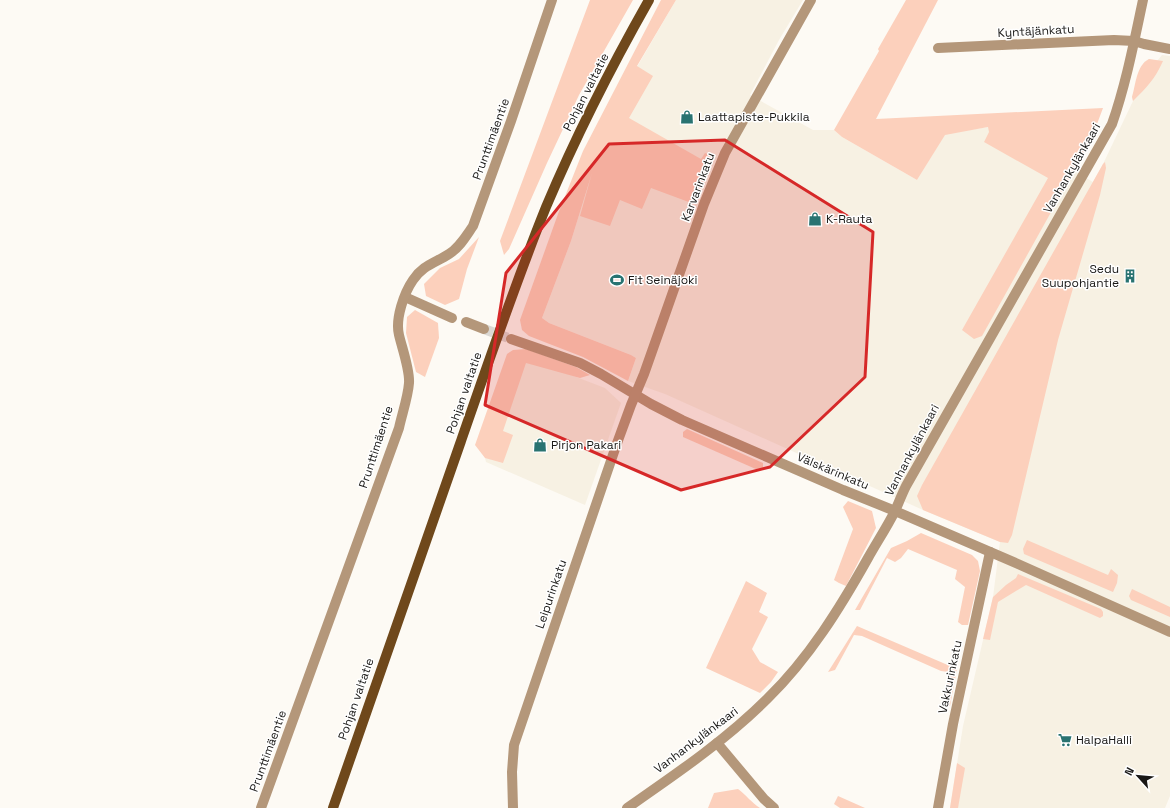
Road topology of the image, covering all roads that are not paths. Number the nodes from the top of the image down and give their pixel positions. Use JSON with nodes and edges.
{"nodes":[{"id":1,"x":552,"y":0,"type":"edge"},
{"id":2,"x":650,"y":0,"type":"edge"},
{"id":3,"x":811,"y":0,"type":"edge"},
{"id":4,"x":1143,"y":0,"type":"edge"},
{"id":5,"x":1134,"y":41,"type":"junction"},
{"id":6,"x":938,"y":48,"type":"dead end"},
{"id":7,"x":1170,"y":49,"type":"edge"},
{"id":8,"x":405,"y":297,"type":"junction"},
{"id":9,"x":452,"y":318,"type":"dead end"},
{"id":10,"x":466,"y":322,"type":"dead end"},
{"id":11,"x":484,"y":329,"type":"tunnel mouth"},
{"id":12,"x":511,"y":339,"type":"tunnel mouth"},
{"id":13,"x":635,"y":395,"type":"junction"},
{"id":14,"x":895,"y":511,"type":"junction"},
{"id":15,"x":990,"y":552,"type":"junction"},
{"id":16,"x":1170,"y":632,"type":"edge"},
{"id":17,"x":717,"y":744,"type":"junction"},
{"id":18,"x":514,"y":807,"type":"edge"},
{"id":19,"x":261,"y":808,"type":"edge"},
{"id":20,"x":333,"y":808,"type":"edge"},
{"id":21,"x":627,"y":808,"type":"edge"},
{"id":22,"x":774,"y":808,"type":"edge"},
{"id":23,"x":938,"y":808,"type":"edge"}],
"edges":[{"from":1,"to":8,"type":"street","name":"Prunttimäentie"},
{"from":2,"to":20,"type":"main road","name":"Pohjan valtatie"},
{"from":3,"to":13,"type":"street","name":"Karvarinkatu"},
{"from":4,"to":5,"type":"street","name":"Vanhankylänkaari"},
{"from":5,"to":6,"type":"street","name":"Kyntäjänkatu"},
{"from":5,"to":7,"type":"street","name":"Kyntäjänkatu"},
{"from":5,"to":14,"type":"street","name":"Vanhankylänkaari"},
{"from":8,"to":9,"type":"street"},
{"from":8,"to":19,"type":"street","name":"Prunttimäentie"},
{"from":10,"to":11,"type":"street"},
{"from":12,"to":13,"type":"street","name":"Välskärinkatu"},
{"from":13,"to":14,"type":"street","name":"Välskärinkatu"},
{"from":13,"to":18,"type":"street","name":"Leipurinkatu"},
{"from":14,"to":15,"type":"street","name":"Välskärinkatu"},
{"from":14,"to":17,"type":"street","name":"Vanhankylänkaari"},
{"from":15,"to":16,"type":"street","name":"Välskärinkatu"},
{"from":15,"to":23,"type":"street","name":"Vakkurinkatu"},
{"from":17,"to":21,"type":"street","name":"Vanhankylänkaari"},
{"from":17,"to":22,"type":"street"}]}
